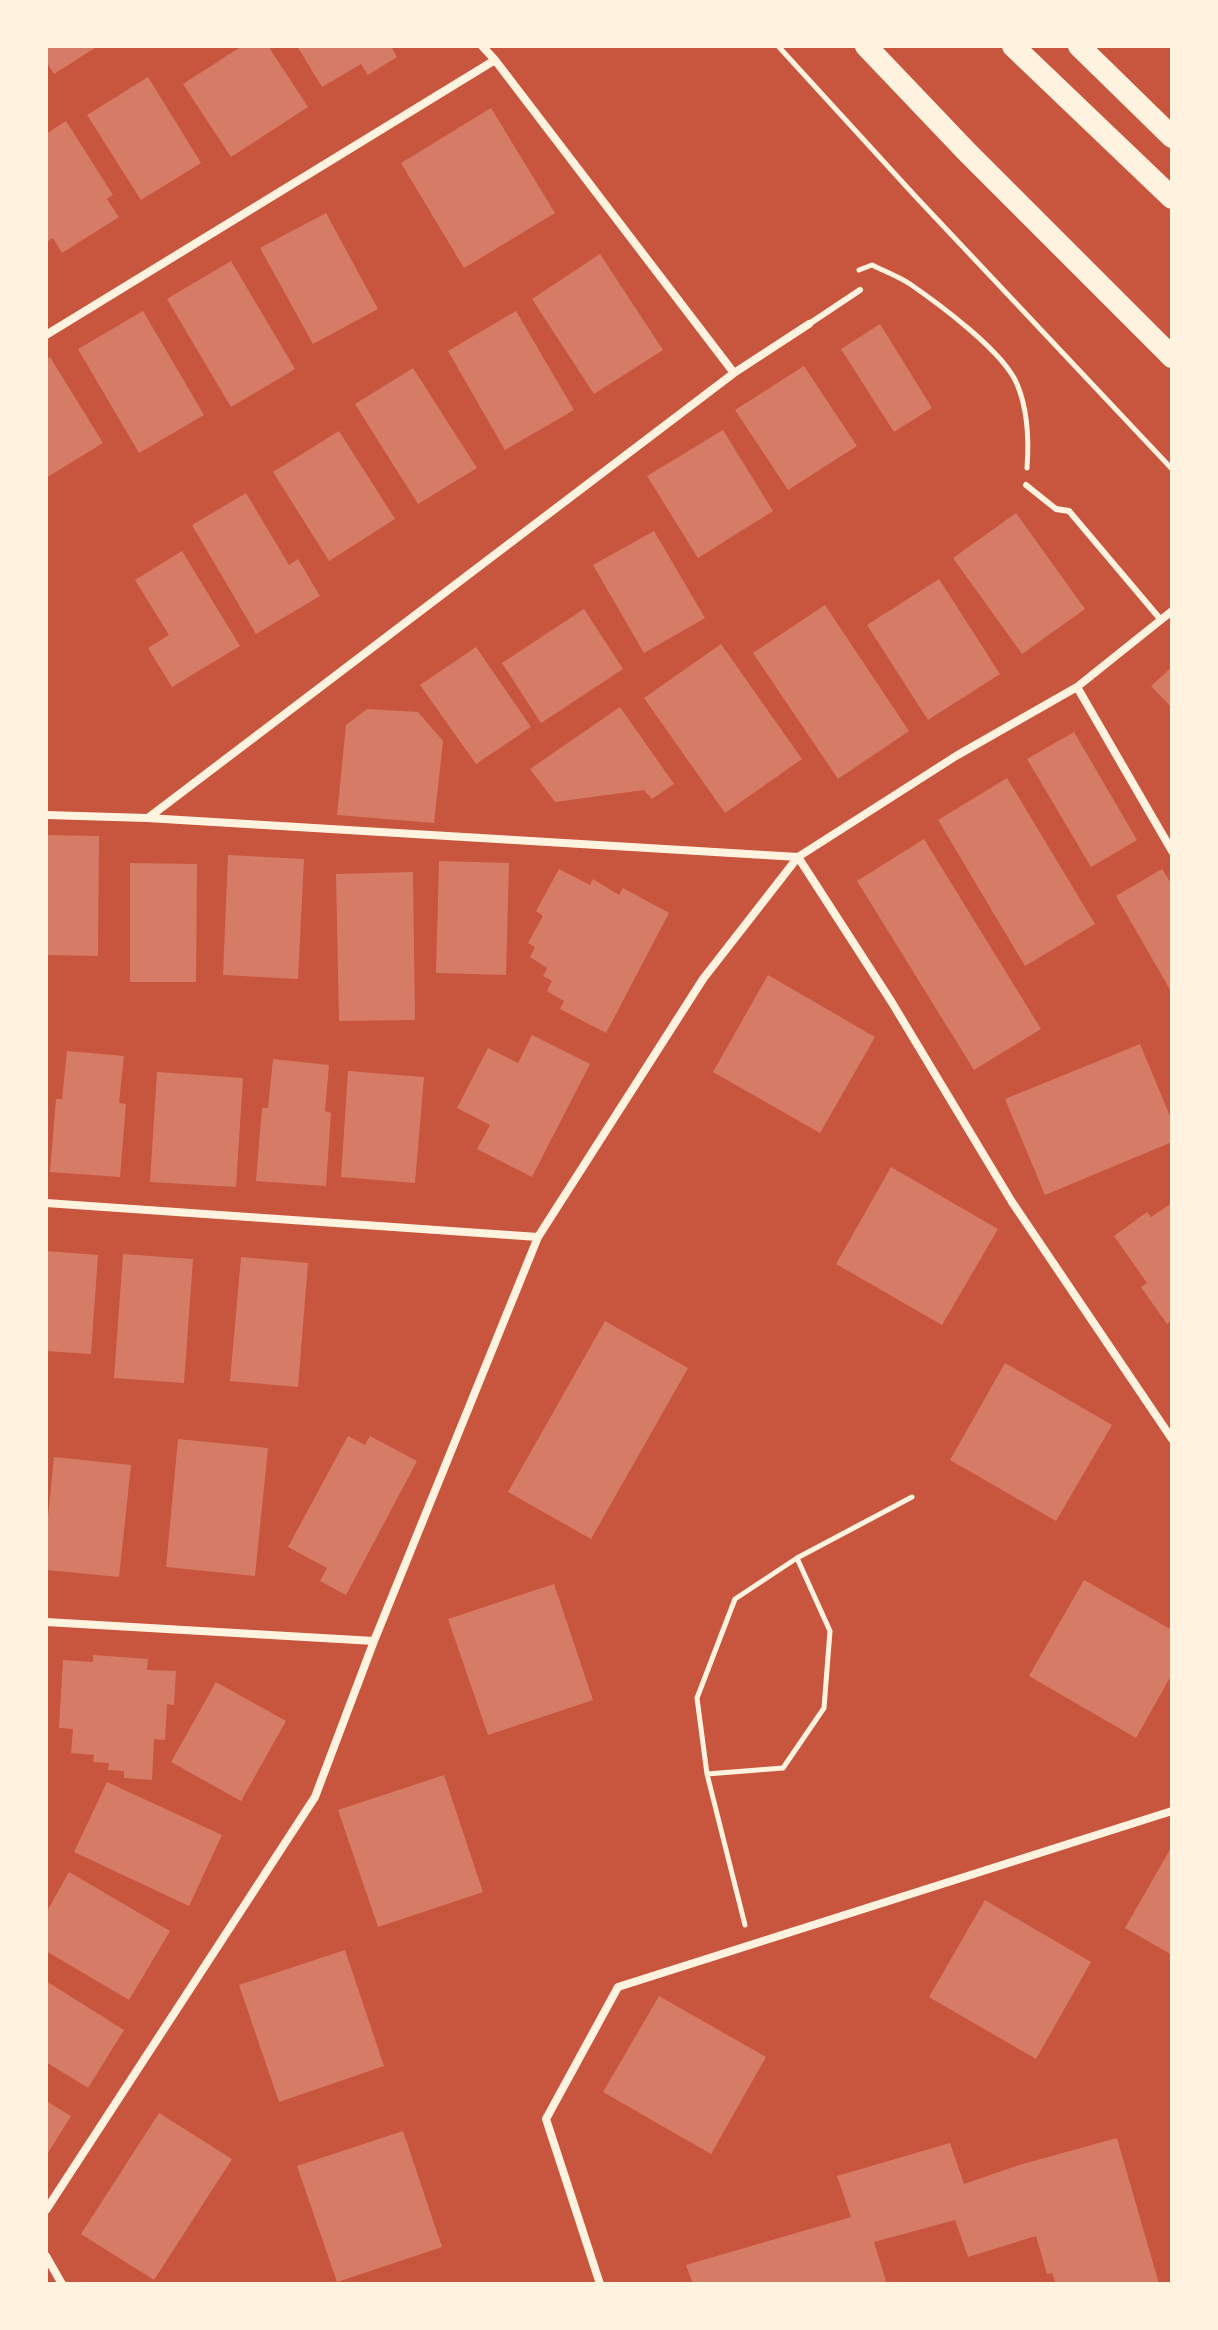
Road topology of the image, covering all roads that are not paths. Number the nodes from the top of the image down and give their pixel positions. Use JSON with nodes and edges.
{"nodes":[{"id":1,"x":482,"y":46,"type":"edge"},
{"id":2,"x":866,"y":46,"type":"edge"},
{"id":3,"x":1013,"y":46,"type":"edge"},
{"id":4,"x":1079,"y":46,"type":"edge"},
{"id":5,"x":1092,"y":46,"type":"edge"},
{"id":6,"x":495,"y":60,"type":"junction"},
{"id":7,"x":1172,"y":137,"type":"edge"},
{"id":8,"x":1172,"y":198,"type":"edge"},
{"id":9,"x":860,"y":290,"type":"dead end"},
{"id":10,"x":809,"y":324,"type":"joint"},
{"id":11,"x":46,"y":335,"type":"edge"},
{"id":12,"x":1172,"y":357,"type":"edge"},
{"id":13,"x":734,"y":373,"type":"junction"},
{"id":14,"x":1026,"y":485,"type":"road end"},
{"id":15,"x":1172,"y":611,"type":"edge"},
{"id":16,"x":1161,"y":620,"type":"junction"},
{"id":17,"x":1077,"y":687,"type":"junction"},
{"id":18,"x":46,"y":815,"type":"edge"},
{"id":19,"x":147,"y":818,"type":"junction"},
{"id":20,"x":1172,"y":851,"type":"edge"},
{"id":21,"x":798,"y":857,"type":"junction"},
{"id":22,"x":46,"y":1203,"type":"edge"},
{"id":23,"x":538,"y":1237,"type":"junction"},
{"id":24,"x":1172,"y":1439,"type":"edge"},
{"id":25,"x":46,"y":1622,"type":"edge"},
{"id":26,"x":374,"y":1641,"type":"junction"},
{"id":27,"x":1172,"y":1811,"type":"edge"},
{"id":28,"x":46,"y":2210,"type":"edge"},
{"id":29,"x":46,"y":2256,"type":"edge"},
{"id":30,"x":62,"y":2284,"type":"edge"},
{"id":31,"x":600,"y":2284,"type":"edge"}],
"edges":[{"from":1,"to":6,"type":"street"},
{"from":2,"to":12,"type":"highway"},
{"from":3,"to":8,"type":"highway"},
{"from":4,"to":7,"type":"highway"},
{"from":5,"to":7,"type":"highway"},
{"from":6,"to":11,"type":"street"},
{"from":6,"to":13,"type":"street"},
{"from":9,"to":10,"type":"lane"},
{"from":10,"to":13,"type":"street"},
{"from":13,"to":19,"type":"street"},
{"from":14,"to":16,"type":"lane"},
{"from":15,"to":16,"type":"street"},
{"from":16,"to":17,"type":"street"},
{"from":17,"to":20,"type":"street"},
{"from":17,"to":21,"type":"street"},
{"from":18,"to":19,"type":"street"},
{"from":19,"to":21,"type":"street"},
{"from":21,"to":23,"type":"street"},
{"from":21,"to":24,"type":"street"},
{"from":22,"to":23,"type":"street"},
{"from":23,"to":26,"type":"street"},
{"from":25,"to":26,"type":"street"},
{"from":26,"to":28,"type":"street"},
{"from":27,"to":31,"type":"street"},
{"from":29,"to":30,"type":"street"}]}
